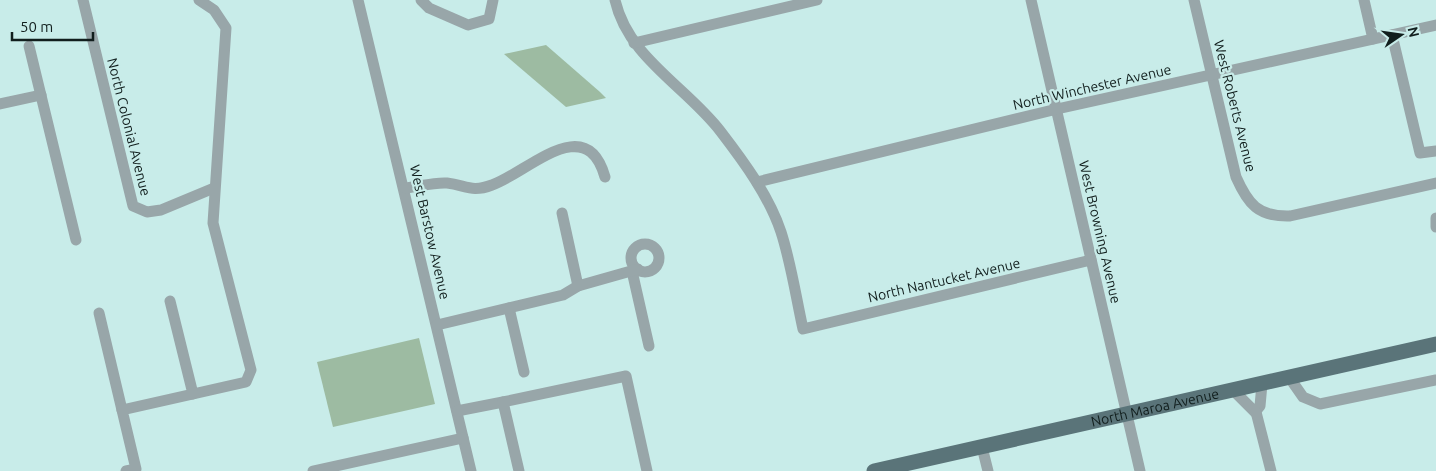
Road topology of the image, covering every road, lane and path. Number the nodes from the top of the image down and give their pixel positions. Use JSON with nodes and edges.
{"nodes":[{"id":1,"x":83,"y":0,"type":"edge"},
{"id":2,"x":199,"y":0,"type":"edge"},
{"id":3,"x":358,"y":0,"type":"edge"},
{"id":4,"x":421,"y":0,"type":"edge"},
{"id":5,"x":493,"y":0,"type":"edge"},
{"id":6,"x":615,"y":0,"type":"edge"},
{"id":7,"x":817,"y":0,"type":"edge"},
{"id":8,"x":1031,"y":0,"type":"edge"},
{"id":9,"x":1194,"y":0,"type":"edge"},
{"id":10,"x":1364,"y":0,"type":"edge"},
{"id":11,"x":1436,"y":25,"type":"edge"},
{"id":12,"x":1392,"y":35,"type":"junction"},
{"id":13,"x":1373,"y":39,"type":"junction"},
{"id":14,"x":634,"y":43,"type":"junction"},
{"id":15,"x":29,"y":46,"type":"dead end"},
{"id":16,"x":1212,"y":75,"type":"junction"},
{"id":17,"x":41,"y":95,"type":"junction"},
{"id":18,"x":0,"y":104,"type":"edge"},
{"id":19,"x":1057,"y":109,"type":"junction"},
{"id":20,"x":1436,"y":151,"type":"edge"},
{"id":21,"x":605,"y":177,"type":"dead end"},
{"id":22,"x":757,"y":182,"type":"junction"},
{"id":23,"x":1436,"y":183,"type":"edge"},
{"id":24,"x":214,"y":188,"type":"junction"},
{"id":25,"x":405,"y":188,"type":"junction"},
{"id":26,"x":562,"y":213,"type":"dead end"},
{"id":27,"x":1436,"y":218,"type":"edge"},
{"id":28,"x":1436,"y":227,"type":"edge"},
{"id":29,"x":76,"y":240,"type":"dead end"},
{"id":30,"x":1091,"y":260,"type":"junction"},
{"id":31,"x":578,"y":286,"type":"junction"},
{"id":32,"x":170,"y":301,"type":"dead end"},
{"id":33,"x":509,"y":308,"type":"junction"},
{"id":34,"x":99,"y":313,"type":"dead end"},
{"id":35,"x":437,"y":325,"type":"junction"},
{"id":36,"x":1436,"y":344,"type":"edge"},
{"id":37,"x":649,"y":346,"type":"dead end"},
{"id":38,"x":524,"y":372,"type":"dead end"},
{"id":39,"x":1289,"y":378,"type":"junction"},
{"id":40,"x":1436,"y":380,"type":"edge"},
{"id":41,"x":1262,"y":384,"type":"junction"},
{"id":42,"x":1233,"y":390,"type":"junction"},
{"id":43,"x":194,"y":394,"type":"junction"},
{"id":44,"x":503,"y":402,"type":"junction"},
{"id":45,"x":122,"y":410,"type":"junction"},
{"id":46,"x":457,"y":411,"type":"junction"},
{"id":47,"x":1256,"y":412,"type":"junction"},
{"id":48,"x":1126,"y":414,"type":"junction"},
{"id":49,"x":463,"y":438,"type":"junction"},
{"id":50,"x":982,"y":446,"type":"junction"},
{"id":51,"x":362,"y":466,"type":"edge"},
{"id":52,"x":131,"y":470,"type":"edge"},
{"id":53,"x":313,"y":471,"type":"edge"},
{"id":54,"x":471,"y":471,"type":"edge"},
{"id":55,"x":519,"y":471,"type":"edge"},
{"id":56,"x":647,"y":471,"type":"edge"},
{"id":57,"x":874,"y":471,"type":"edge"},
{"id":58,"x":988,"y":471,"type":"edge"},
{"id":59,"x":1140,"y":471,"type":"edge"},
{"id":60,"x":1271,"y":471,"type":"edge"}],
"edges":[{"from":1,"to":24,"type":"street","name":"North Colonial Avenue"},
{"from":2,"to":24,"type":"street"},
{"from":3,"to":25,"type":"street","name":"West Barstow Avenue"},
{"from":4,"to":5,"type":"street"},
{"from":6,"to":14,"type":"street"},
{"from":7,"to":14,"type":"street"},
{"from":8,"to":19,"type":"street","name":"West Browning Avenue"},
{"from":9,"to":16,"type":"street","name":"West Roberts Avenue"},
{"from":10,"to":13,"type":"street"},
{"from":11,"to":12,"type":"street","name":"North Winchester Avenue"},
{"from":12,"to":13,"type":"street","name":"North Winchester Avenue"},
{"from":12,"to":20,"type":"street"},
{"from":13,"to":16,"type":"street","name":"North Winchester Avenue"},
{"from":14,"to":22,"type":"street"},
{"from":15,"to":17,"type":"street"},
{"from":16,"to":19,"type":"street","name":"North Winchester Avenue"},
{"from":16,"to":23,"type":"street","name":"West Roberts Avenue"},
{"from":17,"to":18,"type":"street"},
{"from":17,"to":29,"type":"street"},
{"from":19,"to":22,"type":"street","name":"North Winchester Avenue"},
{"from":19,"to":30,"type":"street","name":"West Browning Avenue"},
{"from":21,"to":25,"type":"street"},
{"from":22,"to":30,"type":"street","name":"North Nantucket Avenue"},
{"from":24,"to":43,"type":"street"},
{"from":25,"to":35,"type":"street","name":"West Barstow Avenue"},
{"from":26,"to":31,"type":"street"},
{"from":27,"to":28,"type":"street"},
{"from":30,"to":48,"type":"street","name":"West Browning Avenue"},
{"from":31,"to":33,"type":"street"},
{"from":31,"to":37,"type":"street"},
{"from":32,"to":43,"type":"street"},
{"from":33,"to":35,"type":"street"},
{"from":33,"to":38,"type":"street"},
{"from":34,"to":45,"type":"street"},
{"from":35,"to":46,"type":"street","name":"West Barstow Avenue"},
{"from":36,"to":39,"type":"main road","name":"North Maroa Avenue"},
{"from":39,"to":40,"type":"street"},
{"from":39,"to":41,"type":"main road","name":"North Maroa Avenue"},
{"from":41,"to":42,"type":"main road","name":"North Maroa Avenue"},
{"from":41,"to":47,"type":"street"},
{"from":42,"to":47,"type":"street"},
{"from":42,"to":48,"type":"main road","name":"North Maroa Avenue"},
{"from":43,"to":45,"type":"street"},
{"from":44,"to":46,"type":"street"},
{"from":44,"to":55,"type":"street"},
{"from":44,"to":56,"type":"street"},
{"from":45,"to":52,"type":"street"},
{"from":46,"to":49,"type":"street","name":"West Barstow Avenue"},
{"from":47,"to":60,"type":"street"},
{"from":48,"to":50,"type":"main road","name":"North Maroa Avenue"},
{"from":48,"to":59,"type":"street","name":"West Browning Avenue"},
{"from":49,"to":51,"type":"street"},
{"from":49,"to":54,"type":"street","name":"West Barstow Avenue"},
{"from":50,"to":57,"type":"main road","name":"North Maroa Avenue"},
{"from":50,"to":58,"type":"street"},
{"from":51,"to":53,"type":"street"}]}
